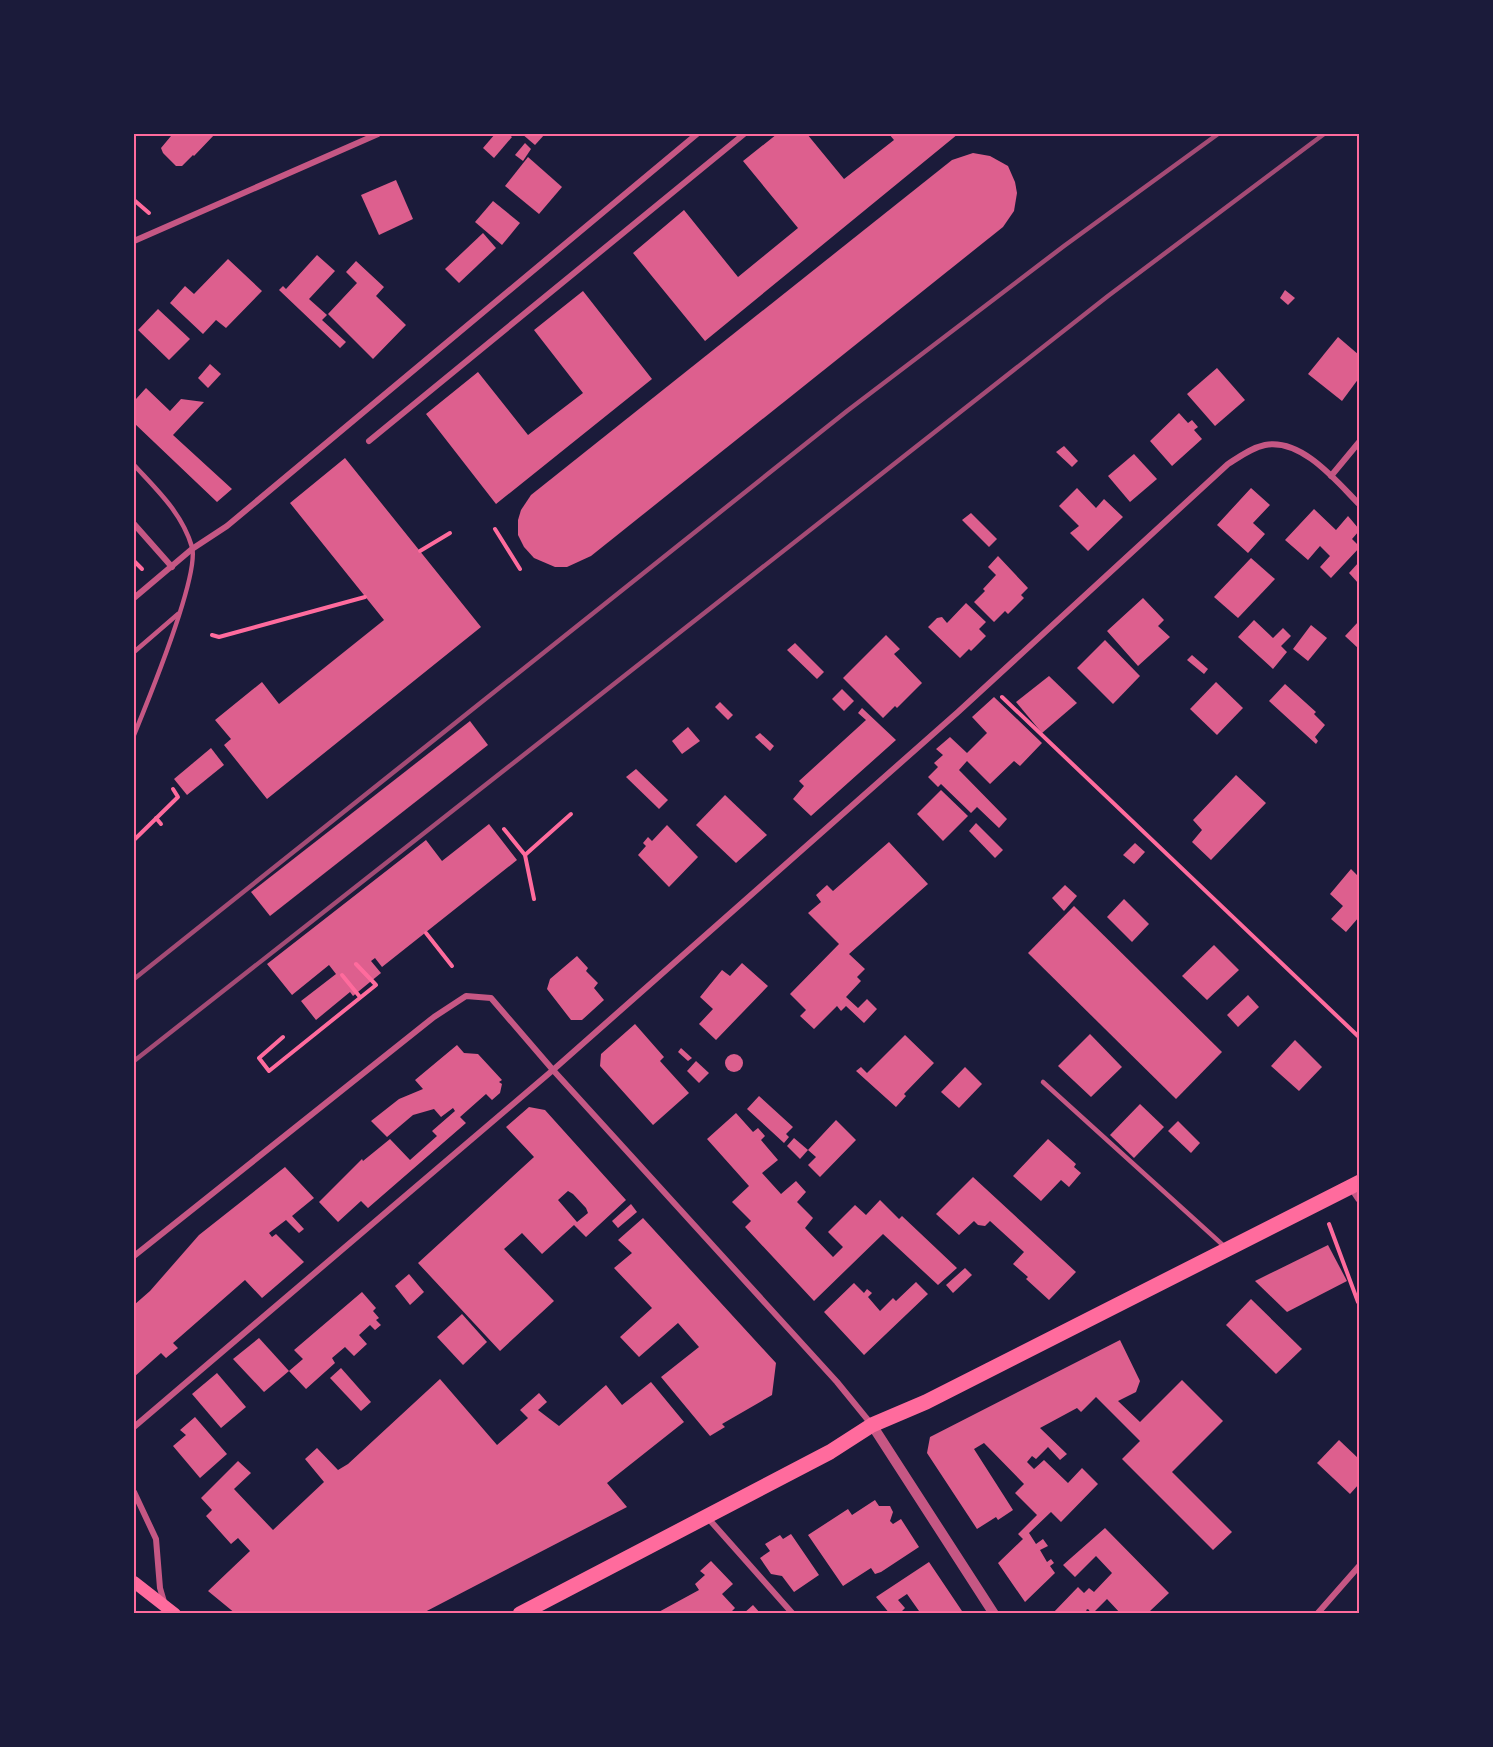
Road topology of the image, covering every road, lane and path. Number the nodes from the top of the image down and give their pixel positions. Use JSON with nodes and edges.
{"nodes":[{"id":1,"x":378,"y":134,"type":"edge"},
{"id":2,"x":697,"y":134,"type":"edge"},
{"id":3,"x":744,"y":134,"type":"edge"},
{"id":4,"x":134,"y":241,"type":"edge"},
{"id":5,"x":369,"y":441,"type":"dead end"},
{"id":6,"x":1359,"y":441,"type":"edge"},
{"id":7,"x":134,"y":465,"type":"edge"},
{"id":8,"x":1331,"y":476,"type":"junction"},
{"id":9,"x":1359,"y":505,"type":"edge"},
{"id":10,"x":134,"y":524,"type":"edge"},
{"id":11,"x":495,"y":530,"type":"dead end"},
{"id":12,"x":450,"y":533,"type":"dead end"},
{"id":13,"x":192,"y":549,"type":"junction"},
{"id":14,"x":420,"y":551,"type":"dead end"},
{"id":15,"x":172,"y":567,"type":"junction"},
{"id":16,"x":520,"y":569,"type":"dead end"},
{"id":17,"x":365,"y":597,"type":"dead end"},
{"id":18,"x":134,"y":598,"type":"edge"},
{"id":19,"x":178,"y":614,"type":"junction"},
{"id":20,"x":212,"y":635,"type":"dead end"},
{"id":21,"x":134,"y":652,"type":"edge"},
{"id":22,"x":988,"y":684,"type":"junction"},
{"id":23,"x":134,"y":735,"type":"edge"},
{"id":24,"x":173,"y":789,"type":"dead end"},
{"id":25,"x":571,"y":814,"type":"dead end"},
{"id":26,"x":156,"y":818,"type":"junction"},
{"id":27,"x":161,"y":824,"type":"dead end"},
{"id":28,"x":504,"y":829,"type":"dead end"},
{"id":29,"x":134,"y":840,"type":"edge"},
{"id":30,"x":525,"y":855,"type":"junction"},
{"id":31,"x":534,"y":899,"type":"dead end"},
{"id":32,"x":426,"y":933,"type":"dead end"},
{"id":33,"x":356,"y":964,"type":"dead end"},
{"id":34,"x":452,"y":966,"type":"dead end"},
{"id":35,"x":342,"y":975,"type":"dead end"},
{"id":36,"x":360,"y":997,"type":"junction"},
{"id":37,"x":283,"y":1037,"type":"dead end"},
{"id":38,"x":1359,"y":1038,"type":"edge"},
{"id":39,"x":553,"y":1070,"type":"junction"},
{"id":40,"x":1043,"y":1082,"type":"dead end"},
{"id":41,"x":1357,"y":1189,"type":"edge"},
{"id":42,"x":1320,"y":1202,"type":"junction"},
{"id":43,"x":1227,"y":1249,"type":"junction"},
{"id":44,"x":134,"y":1256,"type":"edge"},
{"id":45,"x":1358,"y":1302,"type":"dead end"},
{"id":46,"x":872,"y":1425,"type":"junction"},
{"id":47,"x":134,"y":1427,"type":"edge"},
{"id":48,"x":134,"y":1492,"type":"edge"},
{"id":49,"x":707,"y":1517,"type":"junction"},
{"id":50,"x":1359,"y":1565,"type":"edge"},
{"id":51,"x":134,"y":1582,"type":"edge"},
{"id":52,"x":165,"y":1605,"type":"junction"},
{"id":53,"x":176,"y":1614,"type":"edge"},
{"id":54,"x":520,"y":1614,"type":"edge"},
{"id":55,"x":793,"y":1614,"type":"edge"},
{"id":56,"x":994,"y":1614,"type":"edge"},
{"id":57,"x":1317,"y":1614,"type":"edge"}],
"edges":[{"from":1,"to":4,"type":"street"},
{"from":2,"to":13,"type":"street"},
{"from":3,"to":5,"type":"street"},
{"from":6,"to":8,"type":"street"},
{"from":7,"to":13,"type":"lane"},
{"from":8,"to":9,"type":"street"},
{"from":8,"to":22,"type":"street"},
{"from":10,"to":15,"type":"street"},
{"from":11,"to":16,"type":"path"},
{"from":12,"to":14,"type":"path"},
{"from":13,"to":15,"type":"street"},
{"from":13,"to":19,"type":"lane"},
{"from":15,"to":18,"type":"street"},
{"from":17,"to":20,"type":"path"},
{"from":19,"to":21,"type":"lane"},
{"from":19,"to":23,"type":"lane"},
{"from":22,"to":38,"type":"path"},
{"from":22,"to":39,"type":"street"},
{"from":24,"to":26,"type":"path"},
{"from":25,"to":30,"type":"path"},
{"from":26,"to":27,"type":"path"},
{"from":26,"to":29,"type":"path"},
{"from":28,"to":30,"type":"path"},
{"from":30,"to":31,"type":"path"},
{"from":32,"to":34,"type":"path"},
{"from":33,"to":36,"type":"path"},
{"from":35,"to":36,"type":"path"},
{"from":36,"to":37,"type":"path"},
{"from":39,"to":44,"type":"street"},
{"from":39,"to":46,"type":"street"},
{"from":39,"to":47,"type":"street"},
{"from":40,"to":43,"type":"lane"},
{"from":41,"to":42,"type":"main road"},
{"from":42,"to":43,"type":"main road"},
{"from":42,"to":45,"type":"path"},
{"from":43,"to":46,"type":"main road"},
{"from":46,"to":49,"type":"main road"},
{"from":46,"to":56,"type":"street"},
{"from":48,"to":52,"type":"street"},
{"from":49,"to":54,"type":"main road"},
{"from":49,"to":55,"type":"street"},
{"from":50,"to":57,"type":"street"},
{"from":51,"to":52,"type":"main road"},
{"from":52,"to":53,"type":"main road"}]}
